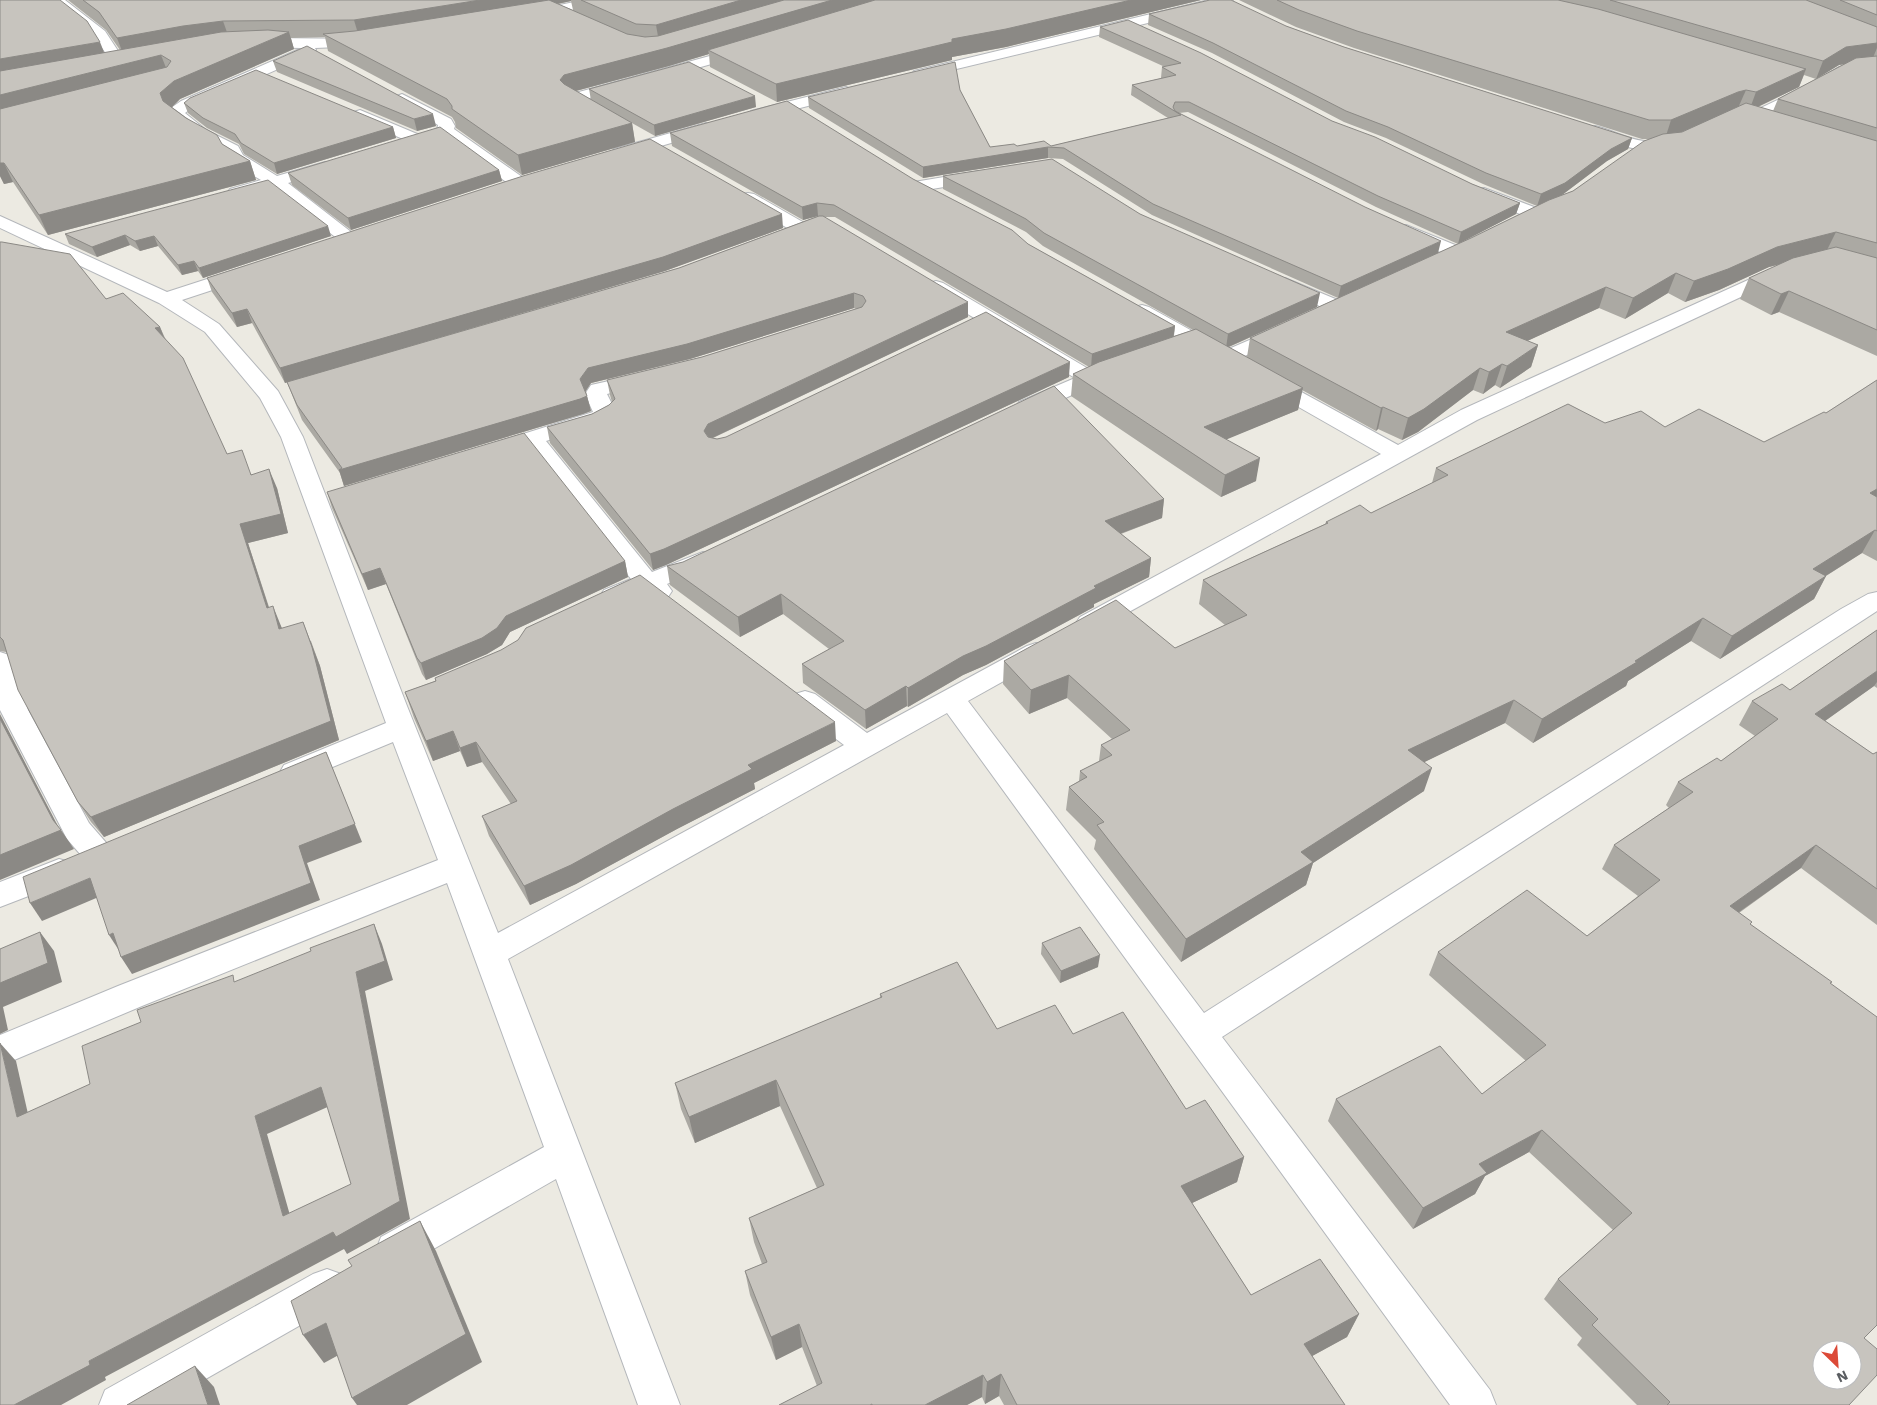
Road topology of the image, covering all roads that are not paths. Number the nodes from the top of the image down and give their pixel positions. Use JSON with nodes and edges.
{"nodes":[{"id":1,"x":56,"y":0,"type":"edge"},
{"id":2,"x":604,"y":0,"type":"edge"},
{"id":3,"x":1225,"y":0,"type":"edge"},
{"id":4,"x":1240,"y":8,"type":"edge"},
{"id":5,"x":554,"y":11,"type":"junction"},
{"id":6,"x":518,"y":18,"type":"edge"},
{"id":7,"x":572,"y":19,"type":"edge"},
{"id":8,"x":1127,"y":23,"type":"junction"},
{"id":9,"x":1154,"y":35,"type":"edge"},
{"id":10,"x":377,"y":40,"type":"edge"},
{"id":11,"x":236,"y":44,"type":"edge"},
{"id":12,"x":762,"y":45,"type":"edge"},
{"id":13,"x":320,"y":51,"type":"junction"},
{"id":14,"x":1877,"y":53,"type":"edge"},
{"id":15,"x":101,"y":66,"type":"edge"},
{"id":16,"x":692,"y":66,"type":"junction"},
{"id":17,"x":1877,"y":68,"type":"edge"},
{"id":18,"x":1844,"y":70,"type":"junction"},
{"id":19,"x":259,"y":72,"type":"junction"},
{"id":20,"x":708,"y":74,"type":"edge"},
{"id":21,"x":906,"y":77,"type":"edge"},
{"id":22,"x":278,"y":80,"type":"edge"},
{"id":23,"x":1799,"y":80,"type":"edge"},
{"id":24,"x":1818,"y":86,"type":"junction"},
{"id":25,"x":857,"y":89,"type":"edge"},
{"id":26,"x":386,"y":90,"type":"edge"},
{"id":27,"x":758,"y":100,"type":"dead end"},
{"id":28,"x":342,"y":107,"type":"edge"},
{"id":29,"x":782,"y":107,"type":"junction"},
{"id":30,"x":806,"y":115,"type":"edge"},
{"id":31,"x":738,"y":119,"type":"edge"},
{"id":32,"x":613,"y":121,"type":"edge"},
{"id":33,"x":719,"y":125,"type":"edge"},
{"id":34,"x":1577,"y":125,"type":"edge"},
{"id":35,"x":1774,"y":126,"type":"edge"},
{"id":36,"x":445,"y":130,"type":"junction"},
{"id":37,"x":637,"y":135,"type":"dead end"},
{"id":38,"x":1690,"y":138,"type":"edge"},
{"id":39,"x":416,"y":139,"type":"junction"},
{"id":40,"x":654,"y":143,"type":"junction"},
{"id":41,"x":388,"y":147,"type":"edge"},
{"id":42,"x":1651,"y":147,"type":"junction"},
{"id":43,"x":670,"y":153,"type":"edge"},
{"id":44,"x":609,"y":157,"type":"edge"},
{"id":45,"x":1627,"y":158,"type":"edge"},
{"id":46,"x":341,"y":162,"type":"edge"},
{"id":47,"x":999,"y":173,"type":"edge"},
{"id":48,"x":904,"y":176,"type":"edge"},
{"id":49,"x":536,"y":178,"type":"edge"},
{"id":50,"x":276,"y":182,"type":"junction"},
{"id":51,"x":518,"y":183,"type":"junction"},
{"id":52,"x":920,"y":186,"type":"junction"},
{"id":53,"x":1468,"y":186,"type":"edge"},
{"id":54,"x":500,"y":189,"type":"edge"},
{"id":55,"x":736,"y":191,"type":"edge"},
{"id":56,"x":218,"y":197,"type":"edge"},
{"id":57,"x":945,"y":199,"type":"edge"},
{"id":58,"x":0,"y":221,"type":"edge"},
{"id":59,"x":1387,"y":221,"type":"edge"},
{"id":60,"x":1519,"y":223,"type":"edge"},
{"id":61,"x":367,"y":233,"type":"edge"},
{"id":62,"x":75,"y":236,"type":"edge"},
{"id":63,"x":784,"y":236,"type":"edge"},
{"id":64,"x":348,"y":240,"type":"junction"},
{"id":65,"x":30,"y":242,"type":"junction"},
{"id":66,"x":1476,"y":244,"type":"edge"},
{"id":67,"x":330,"y":245,"type":"edge"},
{"id":68,"x":1458,"y":253,"type":"junction"},
{"id":69,"x":1433,"y":265,"type":"edge"},
{"id":70,"x":1801,"y":266,"type":"edge"},
{"id":71,"x":257,"y":269,"type":"edge"},
{"id":72,"x":1268,"y":276,"type":"edge"},
{"id":73,"x":920,"y":277,"type":"edge"},
{"id":74,"x":166,"y":299,"type":"junction"},
{"id":75,"x":1355,"y":300,"type":"edge"},
{"id":76,"x":1128,"y":303,"type":"edge"},
{"id":77,"x":1338,"y":308,"type":"junction"},
{"id":78,"x":1321,"y":315,"type":"edge"},
{"id":79,"x":1295,"y":327,"type":"edge"},
{"id":80,"x":1195,"y":341,"type":"junction"},
{"id":81,"x":1169,"y":350,"type":"edge"},
{"id":82,"x":1226,"y":358,"type":"junction"},
{"id":83,"x":1125,"y":366,"type":"edge"},
{"id":84,"x":662,"y":375,"type":"edge"},
{"id":85,"x":1089,"y":378,"type":"junction"},
{"id":86,"x":1008,"y":416,"type":"edge"},
{"id":87,"x":533,"y":439,"type":"junction"},
{"id":88,"x":1398,"y":454,"type":"junction"},
{"id":89,"x":477,"y":456,"type":"edge"},
{"id":90,"x":720,"y":552,"type":"edge"},
{"id":91,"x":646,"y":581,"type":"junction"},
{"id":92,"x":1877,"y":600,"type":"edge"},
{"id":93,"x":677,"y":605,"type":"edge"},
{"id":94,"x":592,"y":606,"type":"edge"},
{"id":95,"x":0,"y":660,"type":"edge"},
{"id":96,"x":787,"y":687,"type":"edge"},
{"id":97,"x":951,"y":698,"type":"junction"},
{"id":98,"x":402,"y":710,"type":"junction"},
{"id":99,"x":865,"y":746,"type":"junction"},
{"id":100,"x":266,"y":783,"type":"edge"},
{"id":101,"x":124,"y":843,"type":"edge"},
{"id":102,"x":98,"y":854,"type":"junction"},
{"id":103,"x":456,"y":866,"type":"junction"},
{"id":104,"x":0,"y":895,"type":"edge"},
{"id":105,"x":490,"y":953,"type":"junction"},
{"id":106,"x":1200,"y":1033,"type":"junction"},
{"id":107,"x":0,"y":1051,"type":"edge"},
{"id":108,"x":565,"y":1154,"type":"junction"},
{"id":109,"x":120,"y":1405,"type":"edge"},
{"id":110,"x":659,"y":1405,"type":"edge"},
{"id":111,"x":1475,"y":1405,"type":"edge"}],
"edges":[{"from":1,"to":15,"type":"street"},
{"from":2,"to":5,"type":"street"},
{"from":3,"to":4,"type":"street"},
{"from":3,"to":8,"type":"street"},
{"from":5,"to":6,"type":"street"},
{"from":5,"to":7,"type":"street"},
{"from":8,"to":9,"type":"street"},
{"from":8,"to":21,"type":"street"},
{"from":10,"to":13,"type":"street"},
{"from":11,"to":13,"type":"street"},
{"from":12,"to":16,"type":"street"},
{"from":13,"to":19,"type":"street"},
{"from":14,"to":18,"type":"street"},
{"from":16,"to":20,"type":"street"},
{"from":16,"to":32,"type":"street"},
{"from":17,"to":18,"type":"street"},
{"from":18,"to":24,"type":"street"},
{"from":19,"to":22,"type":"street"},
{"from":19,"to":50,"type":"street"},
{"from":23,"to":24,"type":"street"},
{"from":24,"to":35,"type":"street"},
{"from":25,"to":29,"type":"street"},
{"from":26,"to":36,"type":"street"},
{"from":27,"to":29,"type":"street"},
{"from":28,"to":39,"type":"street"},
{"from":29,"to":30,"type":"street"},
{"from":29,"to":31,"type":"street"},
{"from":33,"to":40,"type":"street"},
{"from":34,"to":42,"type":"street"},
{"from":36,"to":39,"type":"street"},
{"from":36,"to":51,"type":"street"},
{"from":37,"to":40,"type":"street"},
{"from":38,"to":42,"type":"street"},
{"from":39,"to":41,"type":"street"},
{"from":40,"to":43,"type":"street"},
{"from":40,"to":44,"type":"street"},
{"from":42,"to":45,"type":"street"},
{"from":46,"to":50,"type":"street"},
{"from":47,"to":52,"type":"street"},
{"from":48,"to":52,"type":"street"},
{"from":49,"to":51,"type":"street"},
{"from":50,"to":56,"type":"street"},
{"from":50,"to":64,"type":"street"},
{"from":51,"to":54,"type":"street"},
{"from":52,"to":57,"type":"street"},
{"from":53,"to":60,"type":"street"},
{"from":55,"to":63,"type":"street"},
{"from":58,"to":65,"type":"street"},
{"from":59,"to":68,"type":"street"},
{"from":61,"to":64,"type":"street"},
{"from":62,"to":65,"type":"street"},
{"from":64,"to":67,"type":"street"},
{"from":65,"to":74,"type":"street"},
{"from":66,"to":68,"type":"street"},
{"from":68,"to":69,"type":"street"},
{"from":70,"to":88,"type":"street"},
{"from":71,"to":74,"type":"street"},
{"from":72,"to":77,"type":"street"},
{"from":73,"to":85,"type":"street"},
{"from":74,"to":98,"type":"street"},
{"from":75,"to":77,"type":"street"},
{"from":76,"to":80,"type":"street"},
{"from":77,"to":78,"type":"street"},
{"from":79,"to":82,"type":"street"},
{"from":80,"to":81,"type":"street"},
{"from":80,"to":82,"type":"street"},
{"from":82,"to":88,"type":"street"},
{"from":83,"to":85,"type":"street"},
{"from":84,"to":87,"type":"street"},
{"from":85,"to":86,"type":"street"},
{"from":87,"to":89,"type":"street"},
{"from":87,"to":91,"type":"street"},
{"from":88,"to":97,"type":"street"},
{"from":90,"to":91,"type":"street"},
{"from":91,"to":93,"type":"street"},
{"from":91,"to":94,"type":"street"},
{"from":92,"to":106,"type":"street"},
{"from":95,"to":102,"type":"street"},
{"from":96,"to":99,"type":"street"},
{"from":97,"to":99,"type":"street"},
{"from":97,"to":106,"type":"street"},
{"from":98,"to":100,"type":"street"},
{"from":98,"to":103,"type":"street"},
{"from":99,"to":105,"type":"street"},
{"from":101,"to":102,"type":"street"},
{"from":102,"to":104,"type":"street"},
{"from":103,"to":105,"type":"street"},
{"from":103,"to":107,"type":"street"},
{"from":105,"to":108,"type":"street"},
{"from":106,"to":111,"type":"street"},
{"from":108,"to":109,"type":"street"},
{"from":108,"to":110,"type":"street"}]}
